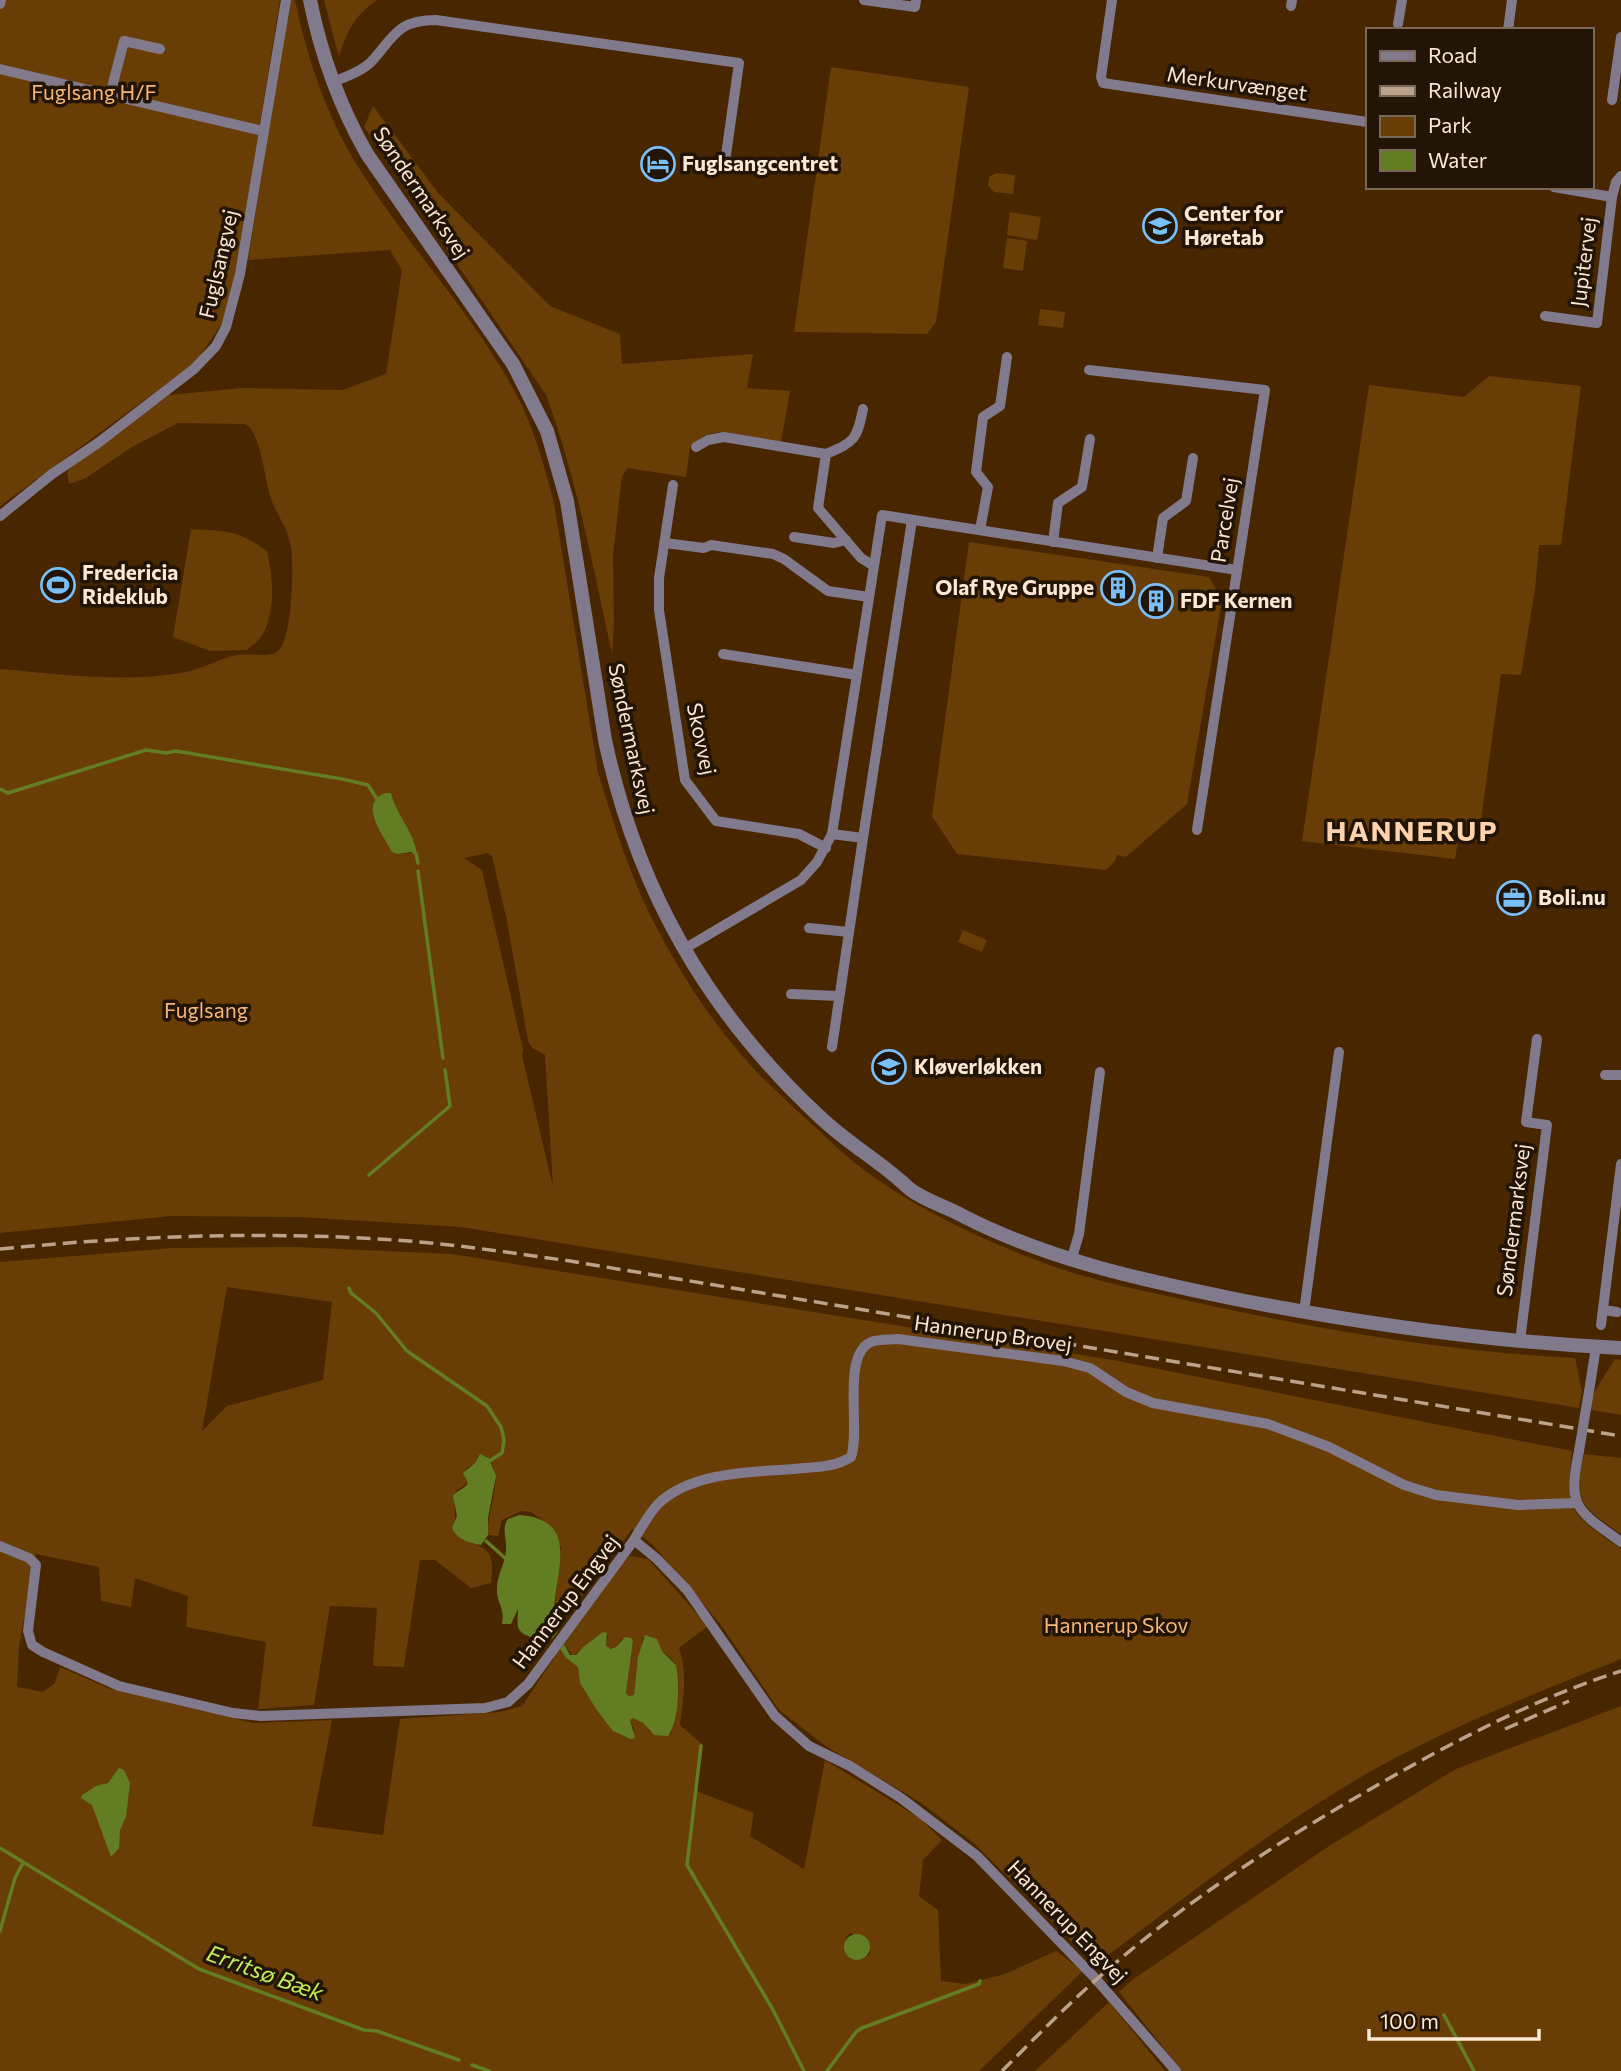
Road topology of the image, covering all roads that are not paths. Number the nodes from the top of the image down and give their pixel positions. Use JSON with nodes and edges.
{"nodes":[{"id":1,"x":286,"y":0,"type":"edge"},
{"id":2,"x":310,"y":0,"type":"edge"},
{"id":3,"x":864,"y":0,"type":"edge"},
{"id":4,"x":916,"y":0,"type":"edge"},
{"id":5,"x":1112,"y":0,"type":"edge"},
{"id":6,"x":1402,"y":0,"type":"edge"},
{"id":7,"x":1512,"y":0,"type":"edge"},
{"id":8,"x":1398,"y":24,"type":"dead end"},
{"id":9,"x":1508,"y":28,"type":"edge"},
{"id":10,"x":1620,"y":44,"type":"edge"},
{"id":11,"x":160,"y":49,"type":"dead end"},
{"id":12,"x":0,"y":69,"type":"edge"},
{"id":13,"x":332,"y":82,"type":"junction"},
{"id":14,"x":110,"y":95,"type":"junction"},
{"id":15,"x":1612,"y":100,"type":"dead end"},
{"id":16,"x":1366,"y":122,"type":"edge"},
{"id":17,"x":264,"y":131,"type":"junction"},
{"id":18,"x":725,"y":162,"type":"dead end"},
{"id":19,"x":1621,"y":176,"type":"edge"},
{"id":20,"x":1566,"y":189,"type":"edge"},
{"id":21,"x":1612,"y":197,"type":"junction"},
{"id":22,"x":1545,"y":316,"type":"dead end"},
{"id":23,"x":1007,"y":357,"type":"dead end"},
{"id":24,"x":1089,"y":370,"type":"dead end"},
{"id":25,"x":863,"y":409,"type":"dead end"},
{"id":26,"x":1090,"y":439,"type":"dead end"},
{"id":27,"x":696,"y":447,"type":"dead end"},
{"id":28,"x":826,"y":454,"type":"junction"},
{"id":29,"x":1193,"y":458,"type":"dead end"},
{"id":30,"x":673,"y":485,"type":"dead end"},
{"id":31,"x":0,"y":516,"type":"edge"},
{"id":32,"x":912,"y":520,"type":"junction"},
{"id":33,"x":981,"y":530,"type":"junction"},
{"id":34,"x":793,"y":537,"type":"dead end"},
{"id":35,"x":846,"y":540,"type":"junction"},
{"id":36,"x":1053,"y":542,"type":"junction"},
{"id":37,"x":664,"y":543,"type":"junction"},
{"id":38,"x":1157,"y":558,"type":"junction"},
{"id":39,"x":874,"y":566,"type":"junction"},
{"id":40,"x":1237,"y":570,"type":"junction"},
{"id":41,"x":869,"y":597,"type":"junction"},
{"id":42,"x":723,"y":654,"type":"dead end"},
{"id":43,"x":857,"y":675,"type":"junction"},
{"id":44,"x":1197,"y":830,"type":"dead end"},
{"id":45,"x":832,"y":834,"type":"junction"},
{"id":46,"x":863,"y":838,"type":"junction"},
{"id":47,"x":826,"y":848,"type":"junction"},
{"id":48,"x":809,"y":928,"type":"dead end"},
{"id":49,"x":849,"y":932,"type":"junction"},
{"id":50,"x":684,"y":949,"type":"junction"},
{"id":51,"x":791,"y":994,"type":"dead end"},
{"id":52,"x":839,"y":996,"type":"junction"},
{"id":53,"x":1537,"y":1039,"type":"dead end"},
{"id":54,"x":832,"y":1047,"type":"dead end"},
{"id":55,"x":1339,"y":1052,"type":"dead end"},
{"id":56,"x":1100,"y":1072,"type":"dead end"},
{"id":57,"x":1605,"y":1075,"type":"dead end"},
{"id":58,"x":1621,"y":1075,"type":"edge"},
{"id":59,"x":1621,"y":1164,"type":"edge"},
{"id":60,"x":1071,"y":1261,"type":"junction"},
{"id":61,"x":1603,"y":1310,"type":"junction"},
{"id":62,"x":1304,"y":1312,"type":"junction"},
{"id":63,"x":1617,"y":1312,"type":"dead end"},
{"id":64,"x":1601,"y":1325,"type":"dead end"},
{"id":65,"x":1520,"y":1341,"type":"junction"},
{"id":66,"x":1596,"y":1347,"type":"junction"},
{"id":67,"x":1621,"y":1348,"type":"edge"},
{"id":68,"x":1576,"y":1503,"type":"junction"},
{"id":69,"x":634,"y":1541,"type":"junction"},
{"id":70,"x":1621,"y":1542,"type":"edge"},
{"id":71,"x":0,"y":1546,"type":"edge"},
{"id":72,"x":1176,"y":2071,"type":"edge"}],
"edges":[{"from":1,"to":17,"type":"street","name":"Fuglsangvej"},
{"from":2,"to":13,"type":"street","name":"Søndermarksvej"},
{"from":3,"to":4,"type":"street"},
{"from":5,"to":16,"type":"street","name":"Merkurvænget"},
{"from":6,"to":8,"type":"street"},
{"from":7,"to":9,"type":"street"},
{"from":10,"to":15,"type":"street"},
{"from":11,"to":14,"type":"street"},
{"from":12,"to":14,"type":"street"},
{"from":13,"to":18,"type":"street"},
{"from":13,"to":50,"type":"street","name":"Søndermarksvej"},
{"from":14,"to":17,"type":"street"},
{"from":17,"to":31,"type":"street","name":"Fuglsangvej"},
{"from":19,"to":21,"type":"street","name":"Jupitervej"},
{"from":20,"to":21,"type":"street","name":"Jupitervej"},
{"from":21,"to":22,"type":"street","name":"Jupitervej"},
{"from":23,"to":33,"type":"street"},
{"from":24,"to":40,"type":"street","name":"Parcelvej"},
{"from":25,"to":28,"type":"street"},
{"from":26,"to":36,"type":"street"},
{"from":27,"to":28,"type":"street"},
{"from":28,"to":35,"type":"street"},
{"from":29,"to":38,"type":"street"},
{"from":30,"to":37,"type":"street","name":"Skovvej"},
{"from":32,"to":33,"type":"street"},
{"from":32,"to":39,"type":"street"},
{"from":32,"to":46,"type":"street"},
{"from":33,"to":36,"type":"street"},
{"from":34,"to":35,"type":"street"},
{"from":35,"to":39,"type":"street"},
{"from":36,"to":38,"type":"street"},
{"from":37,"to":41,"type":"street"},
{"from":37,"to":47,"type":"street","name":"Skovvej"},
{"from":38,"to":40,"type":"street"},
{"from":39,"to":41,"type":"street"},
{"from":40,"to":44,"type":"street","name":"Parcelvej"},
{"from":41,"to":43,"type":"street"},
{"from":42,"to":43,"type":"street"},
{"from":43,"to":45,"type":"street"},
{"from":45,"to":46,"type":"street"},
{"from":45,"to":47,"type":"street"},
{"from":46,"to":49,"type":"street"},
{"from":47,"to":50,"type":"street"},
{"from":48,"to":49,"type":"street"},
{"from":49,"to":52,"type":"street"},
{"from":50,"to":60,"type":"street","name":"Søndermarksvej"},
{"from":51,"to":52,"type":"street"},
{"from":52,"to":54,"type":"street"},
{"from":53,"to":65,"type":"street","name":"Søndermarksvej"},
{"from":55,"to":62,"type":"street"},
{"from":56,"to":60,"type":"street"},
{"from":57,"to":58,"type":"street"},
{"from":59,"to":61,"type":"street"},
{"from":60,"to":62,"type":"street","name":"Søndermarksvej"},
{"from":61,"to":63,"type":"street"},
{"from":61,"to":64,"type":"street"},
{"from":62,"to":65,"type":"street","name":"Søndermarksvej"},
{"from":65,"to":66,"type":"street","name":"Søndermarksvej"},
{"from":66,"to":67,"type":"street","name":"Søndermarksvej"},
{"from":66,"to":68,"type":"street","bridge":true},
{"from":68,"to":69,"type":"street","name":"Hannerup Brovej"},
{"from":68,"to":70,"type":"street"},
{"from":69,"to":71,"type":"street","name":"Hannerup Engvej"},
{"from":69,"to":72,"type":"street","name":"Hannerup Engvej"}]}
